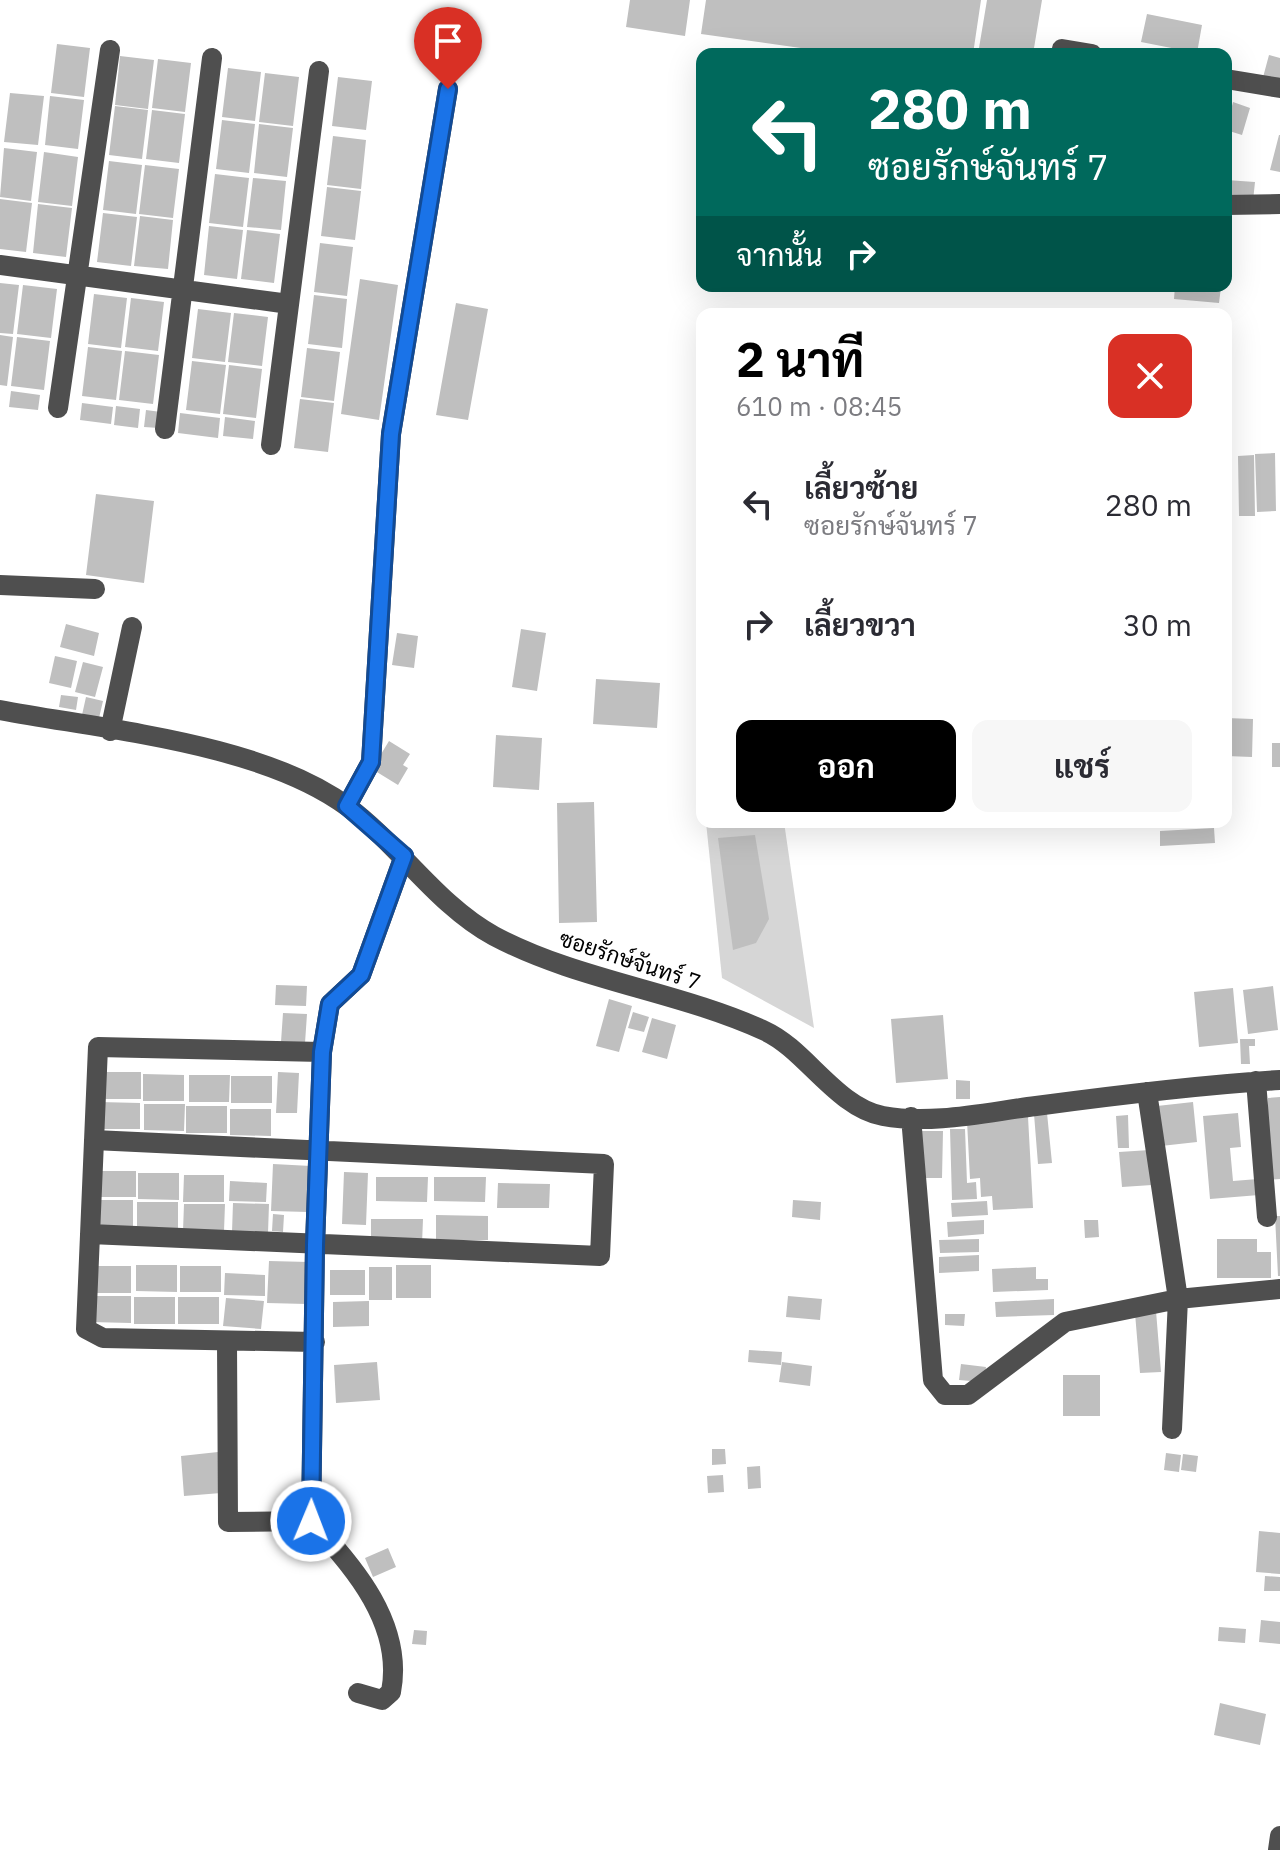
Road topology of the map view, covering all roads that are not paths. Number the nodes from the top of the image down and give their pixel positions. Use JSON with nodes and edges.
{"nodes":[{"id":1,"x":110,"y":50,"type":"dead end"},
{"id":2,"x":212,"y":58,"type":"dead end"},
{"id":3,"x":319,"y":71,"type":"dead end"},
{"id":4,"x":1232,"y":80,"type":"edge"},
{"id":5,"x":1280,"y":88,"type":"edge"},
{"id":6,"x":448,"y":89,"type":"dead end"},
{"id":7,"x":1280,"y":204,"type":"edge"},
{"id":8,"x":1232,"y":205,"type":"edge"},
{"id":9,"x":0,"y":265,"type":"edge"},
{"id":10,"x":77,"y":275,"type":"junction"},
{"id":11,"x":183,"y":289,"type":"junction"},
{"id":12,"x":289,"y":304,"type":"junction"},
{"id":13,"x":58,"y":408,"type":"dead end"},
{"id":14,"x":165,"y":429,"type":"dead end"},
{"id":15,"x":271,"y":445,"type":"dead end"},
{"id":16,"x":0,"y":585,"type":"edge"},
{"id":17,"x":95,"y":589,"type":"dead end"},
{"id":18,"x":132,"y":627,"type":"dead end"},
{"id":19,"x":0,"y":710,"type":"edge"},
{"id":20,"x":110,"y":731,"type":"junction"},
{"id":21,"x":347,"y":806,"type":"junction"},
{"id":22,"x":404,"y":856,"type":"junction"},
{"id":23,"x":322,"y":1052,"type":"junction"},
{"id":24,"x":1280,"y":1080,"type":"edge"},
{"id":25,"x":1256,"y":1081,"type":"junction"},
{"id":26,"x":1147,"y":1092,"type":"junction"},
{"id":27,"x":911,"y":1117,"type":"junction"},
{"id":28,"x":94,"y":1140,"type":"junction"},
{"id":29,"x":318,"y":1150,"type":"junction"},
{"id":30,"x":1267,"y":1217,"type":"dead end"},
{"id":31,"x":90,"y":1234,"type":"junction"},
{"id":32,"x":315,"y":1245,"type":"junction"},
{"id":33,"x":1280,"y":1289,"type":"edge"},
{"id":34,"x":1178,"y":1299,"type":"junction"},
{"id":35,"x":227,"y":1342,"type":"junction"},
{"id":36,"x":315,"y":1342,"type":"junction"},
{"id":37,"x":1172,"y":1429,"type":"dead end"},
{"id":38,"x":311,"y":1521,"type":"junction"},
{"id":39,"x":358,"y":1693,"type":"dead end"},
{"id":40,"x":1280,"y":1836,"type":"edge"},
{"id":41,"x":1278,"y":1850,"type":"edge"}],
"edges":[{"from":1,"to":10,"type":"street"},
{"from":2,"to":11,"type":"street"},
{"from":3,"to":12,"type":"street"},
{"from":4,"to":5,"type":"street"},
{"from":6,"to":21,"type":"street"},
{"from":7,"to":8,"type":"street"},
{"from":9,"to":10,"type":"street"},
{"from":10,"to":11,"type":"street"},
{"from":10,"to":13,"type":"street"},
{"from":11,"to":12,"type":"street"},
{"from":11,"to":14,"type":"street"},
{"from":12,"to":15,"type":"street"},
{"from":16,"to":17,"type":"street"},
{"from":18,"to":20,"type":"street"},
{"from":19,"to":20,"type":"street","name":"ซอยรักษ์จันทร์ 7"},
{"from":20,"to":21,"type":"street","name":"ซอยรักษ์จันทร์ 7"},
{"from":21,"to":22,"type":"street","name":"ซอยรักษ์จันทร์ 7"},
{"from":22,"to":23,"type":"street"},
{"from":22,"to":27,"type":"street","name":"ซอยรักษ์จันทร์ 7"},
{"from":23,"to":28,"type":"street"},
{"from":23,"to":29,"type":"street"},
{"from":24,"to":25,"type":"street","name":"ซอยรักษ์จันทร์ 7"},
{"from":25,"to":26,"type":"street","name":"ซอยรักษ์จันทร์ 7"},
{"from":25,"to":30,"type":"street"},
{"from":26,"to":27,"type":"street","name":"ซอยรักษ์จันทร์ 7"},
{"from":26,"to":34,"type":"street"},
{"from":27,"to":34,"type":"street"},
{"from":28,"to":29,"type":"street"},
{"from":28,"to":31,"type":"street"},
{"from":29,"to":32,"type":"street"},
{"from":29,"to":32,"type":"street"},
{"from":31,"to":32,"type":"street"},
{"from":31,"to":35,"type":"street"},
{"from":32,"to":36,"type":"street"},
{"from":33,"to":34,"type":"street"},
{"from":34,"to":37,"type":"street"},
{"from":35,"to":36,"type":"street"},
{"from":35,"to":38,"type":"street"},
{"from":36,"to":38,"type":"street"},
{"from":38,"to":39,"type":"street"},
{"from":40,"to":41,"type":"street"}]}
